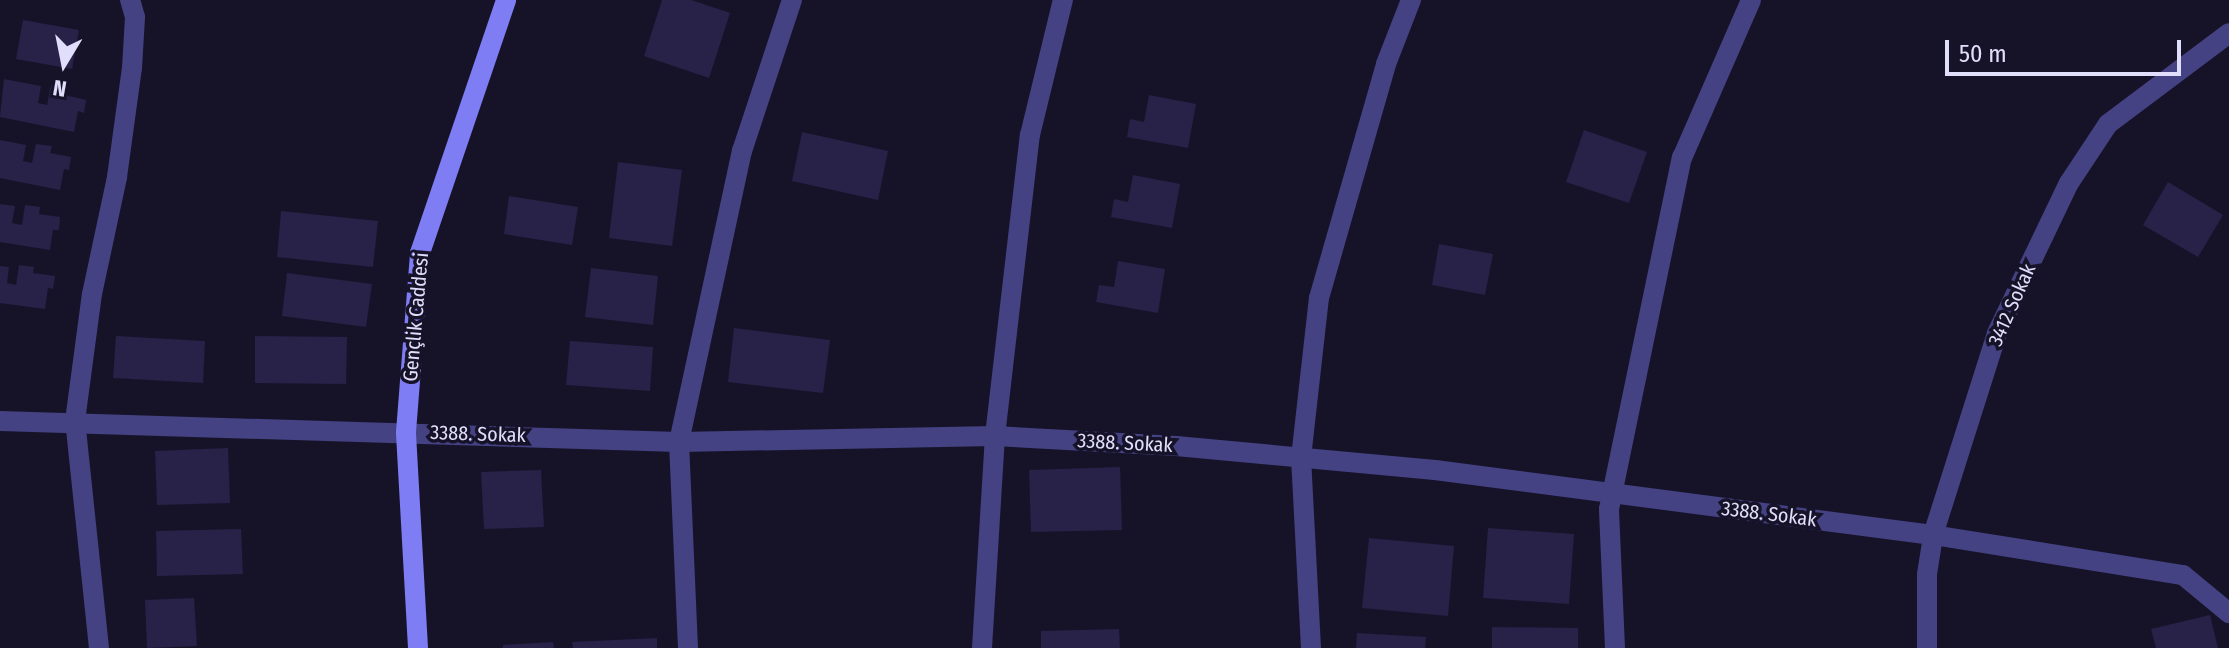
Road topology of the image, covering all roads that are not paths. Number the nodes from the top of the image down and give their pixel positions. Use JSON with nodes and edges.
{"nodes":[{"id":1,"x":130,"y":0,"type":"edge"},
{"id":2,"x":506,"y":0,"type":"edge"},
{"id":3,"x":792,"y":0,"type":"edge"},
{"id":4,"x":1063,"y":0,"type":"edge"},
{"id":5,"x":1411,"y":0,"type":"edge"},
{"id":6,"x":1751,"y":0,"type":"edge"},
{"id":7,"x":2229,"y":33,"type":"edge"},
{"id":8,"x":0,"y":421,"type":"edge"},
{"id":9,"x":75,"y":421,"type":"junction"},
{"id":10,"x":406,"y":432,"type":"junction"},
{"id":11,"x":995,"y":436,"type":"junction"},
{"id":12,"x":679,"y":442,"type":"junction"},
{"id":13,"x":1301,"y":458,"type":"junction"},
{"id":14,"x":1614,"y":494,"type":"junction"},
{"id":15,"x":1933,"y":535,"type":"junction"},
{"id":16,"x":2229,"y":613,"type":"edge"},
{"id":17,"x":99,"y":648,"type":"edge"},
{"id":18,"x":418,"y":648,"type":"edge"},
{"id":19,"x":688,"y":648,"type":"edge"},
{"id":20,"x":982,"y":648,"type":"edge"},
{"id":21,"x":1311,"y":648,"type":"edge"},
{"id":22,"x":1615,"y":648,"type":"edge"},
{"id":23,"x":1927,"y":648,"type":"edge"}],
"edges":[{"from":1,"to":9,"type":"street"},
{"from":2,"to":10,"type":"street","name":"Gençlik Caddesi"},
{"from":3,"to":12,"type":"street"},
{"from":4,"to":11,"type":"street"},
{"from":5,"to":13,"type":"street"},
{"from":6,"to":14,"type":"street"},
{"from":7,"to":15,"type":"street","name":"3412 Sokak"},
{"from":8,"to":9,"type":"street","name":"3388. Sokak"},
{"from":9,"to":10,"type":"street","name":"3388. Sokak"},
{"from":9,"to":17,"type":"street"},
{"from":10,"to":12,"type":"street","name":"3388. Sokak"},
{"from":10,"to":18,"type":"street","name":"Gençlik Caddesi"},
{"from":11,"to":12,"type":"street","name":"3388. Sokak"},
{"from":11,"to":13,"type":"street","name":"3388. Sokak"},
{"from":11,"to":20,"type":"street"},
{"from":12,"to":19,"type":"street"},
{"from":13,"to":14,"type":"street","name":"3388. Sokak"},
{"from":13,"to":21,"type":"street"},
{"from":14,"to":15,"type":"street","name":"3388. Sokak"},
{"from":14,"to":22,"type":"street"},
{"from":15,"to":16,"type":"street","name":"3388. Sokak"},
{"from":15,"to":23,"type":"street","name":"3412 Sokak"}]}
